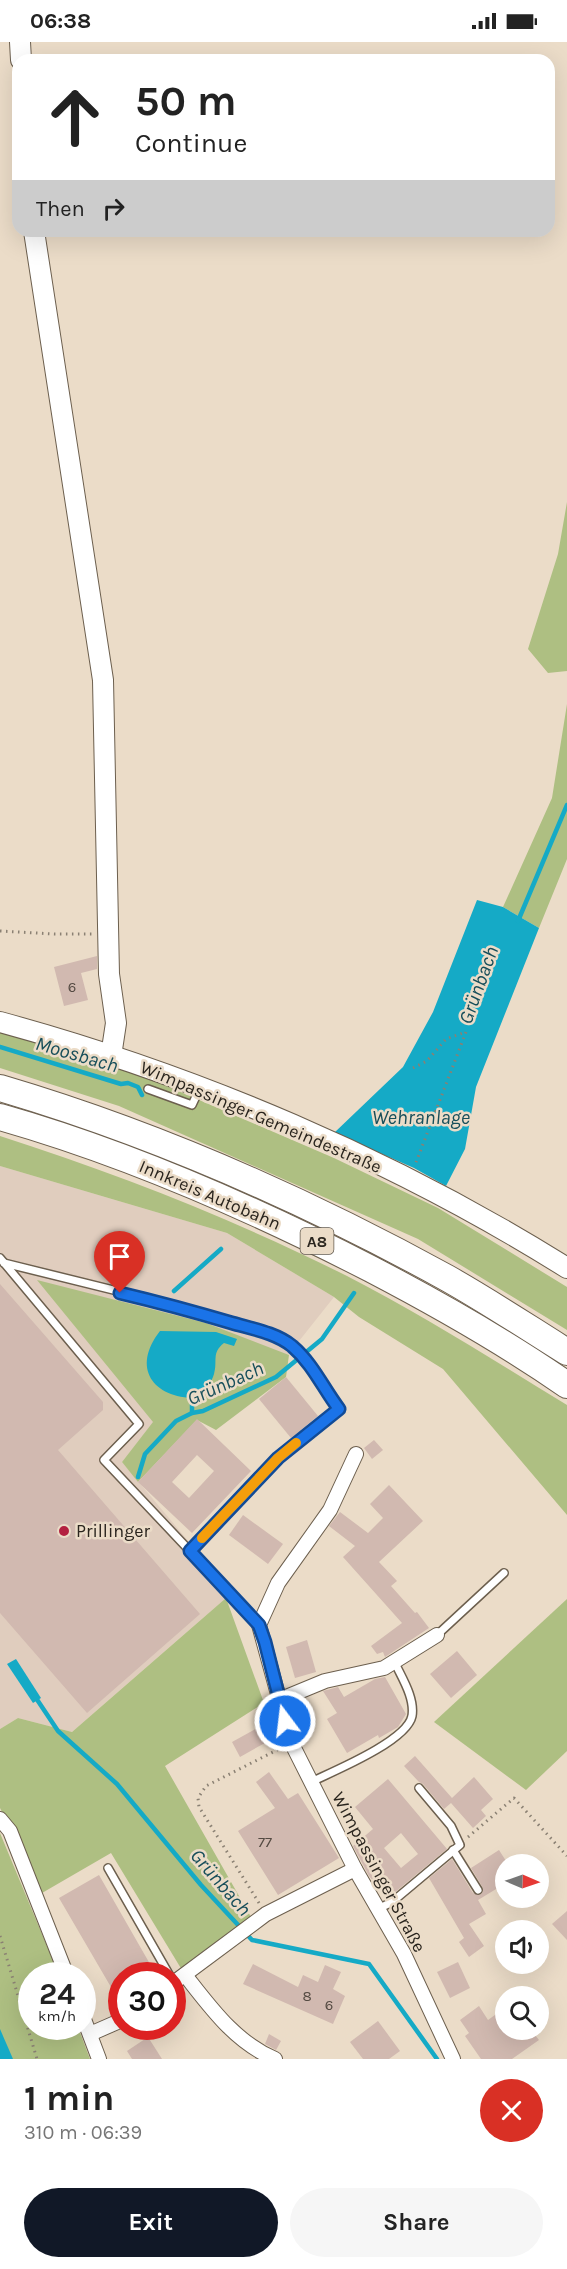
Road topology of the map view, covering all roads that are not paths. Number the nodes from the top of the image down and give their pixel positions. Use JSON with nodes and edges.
{"nodes":[{"id":1,"x":35,"y":237,"type":"edge"},
{"id":2,"x":0,"y":1022,"type":"edge"},
{"id":3,"x":111,"y":1056,"type":"junction"},
{"id":4,"x":200,"y":1087,"type":"junction"},
{"id":5,"x":0,"y":1088,"type":"edge"},
{"id":6,"x":148,"y":1089,"type":"dead end"},
{"id":7,"x":0,"y":1117,"type":"edge"},
{"id":8,"x":2,"y":1260,"type":"edge"},
{"id":9,"x":567,"y":1268,"type":"edge"},
{"id":10,"x":567,"y":1352,"type":"edge"},
{"id":11,"x":567,"y":1385,"type":"edge"},
{"id":12,"x":356,"y":1454,"type":"dead end"},
{"id":13,"x":190,"y":1551,"type":"junction"},
{"id":14,"x":504,"y":1574,"type":"dead end"},
{"id":15,"x":259,"y":1625,"type":"junction"},
{"id":16,"x":437,"y":1635,"type":"joint"},
{"id":17,"x":395,"y":1663,"type":"junction"},
{"id":18,"x":279,"y":1700,"type":"junction"},
{"id":19,"x":311,"y":1782,"type":"junction"},
{"id":20,"x":419,"y":1788,"type":"dead end"},
{"id":21,"x":0,"y":1819,"type":"edge"},
{"id":22,"x":453,"y":1850,"type":"junction"},
{"id":23,"x":108,"y":1868,"type":"dead end"},
{"id":24,"x":355,"y":1869,"type":"junction"},
{"id":25,"x":478,"y":1890,"type":"dead end"},
{"id":26,"x":378,"y":1909,"type":"junction"},
{"id":27,"x":61,"y":1962,"type":"edge"},
{"id":28,"x":165,"y":1962,"type":"edge"},
{"id":29,"x":186,"y":1971,"type":"edge"},
{"id":30,"x":186,"y":1989,"type":"edge"},
{"id":31,"x":92,"y":2040,"type":"edge"},
{"id":32,"x":99,"y":2059,"type":"edge"},
{"id":33,"x":275,"y":2059,"type":"edge"},
{"id":34,"x":453,"y":2059,"type":"edge"}],
"edges":[{"from":1,"to":3,"type":"street"},
{"from":2,"to":3,"type":"street","name":"Wimpassinger Gemeindestraße"},
{"from":3,"to":4,"type":"street","name":"Wimpassinger Gemeindestraße"},
{"from":4,"to":6,"type":"lane"},
{"from":4,"to":9,"type":"street","name":"Wimpassinger Gemeindestraße"},
{"from":5,"to":10,"type":"highway","name":"Innkreis Autobahn","number":"A8"},
{"from":7,"to":11,"type":"highway","name":"Innkreis Autobahn","number":"A8"},
{"from":8,"to":13,"type":"lane"},
{"from":8,"to":13,"type":"lane"},
{"from":12,"to":15,"type":"street"},
{"from":13,"to":15,"type":"lane"},
{"from":14,"to":16,"type":"lane"},
{"from":15,"to":18,"type":"street","name":"Wimpassinger Straße"},
{"from":16,"to":17,"type":"street"},
{"from":17,"to":18,"type":"street"},
{"from":17,"to":19,"type":"lane"},
{"from":18,"to":19,"type":"street","name":"Wimpassinger Straße"},
{"from":19,"to":24,"type":"street","name":"Wimpassinger Straße"},
{"from":20,"to":22,"type":"lane"},
{"from":21,"to":27,"type":"street"},
{"from":22,"to":25,"type":"lane"},
{"from":22,"to":26,"type":"lane"},
{"from":23,"to":28,"type":"lane"},
{"from":24,"to":26,"type":"street","name":"Wimpassinger Straße"},
{"from":24,"to":29,"type":"street"},
{"from":26,"to":34,"type":"street","name":"Wimpassinger Straße"},
{"from":30,"to":33,"type":"street"},
{"from":31,"to":32,"type":"street"}]}
